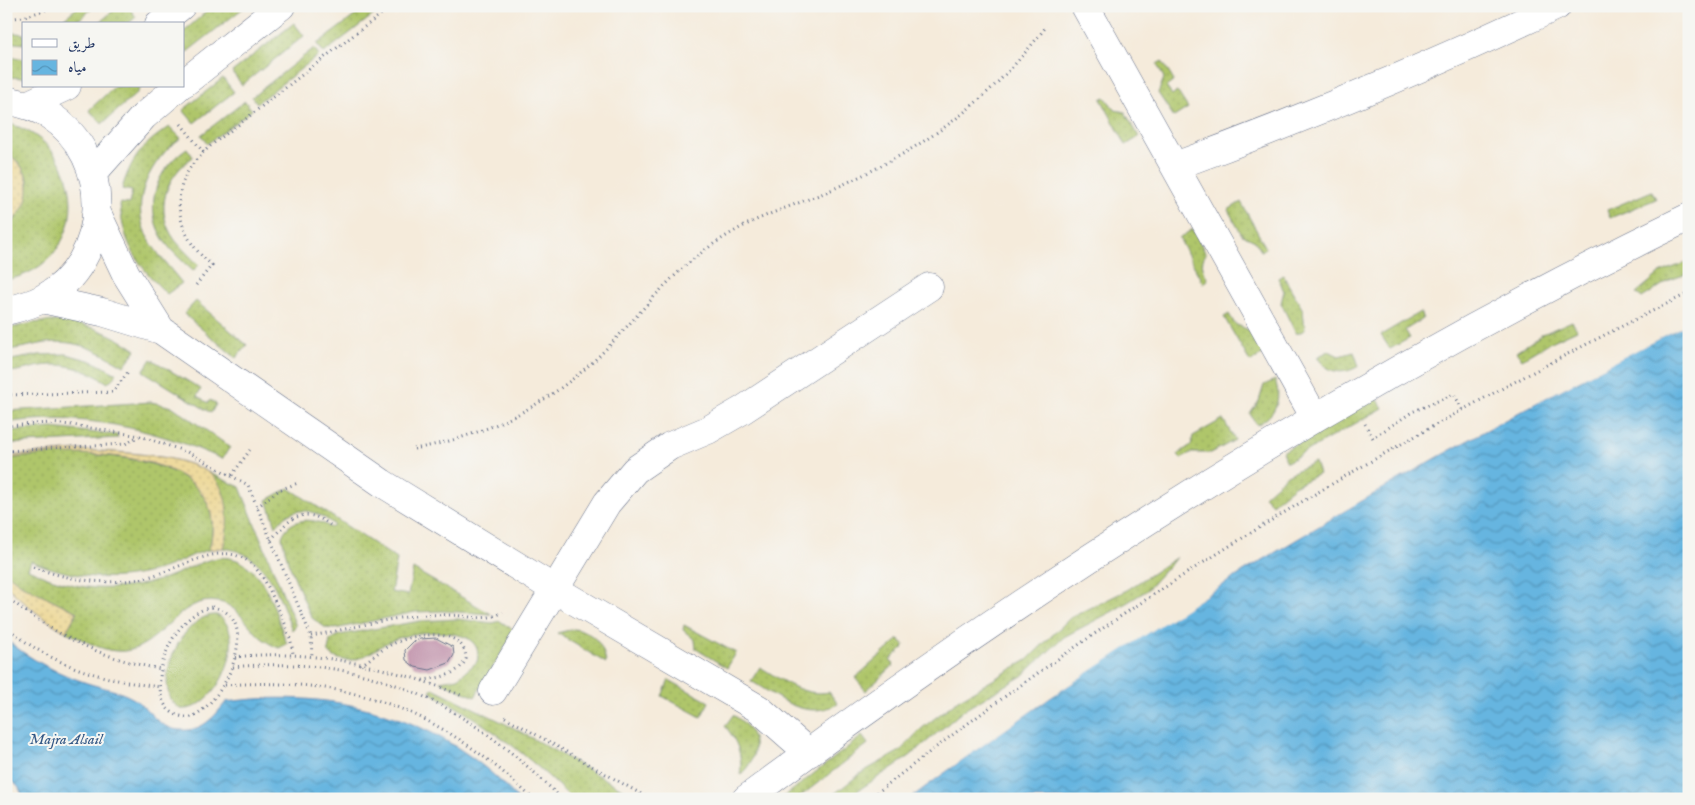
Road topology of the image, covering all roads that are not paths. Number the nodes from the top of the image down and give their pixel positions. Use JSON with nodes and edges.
{"nodes":[{"id":1,"x":181,"y":6,"type":"edge"},
{"id":2,"x":281,"y":6,"type":"edge"},
{"id":3,"x":1085,"y":6,"type":"edge"},
{"id":4,"x":1557,"y":6,"type":"edge"},
{"id":5,"x":161,"y":22,"type":"edge"},
{"id":6,"x":185,"y":81,"type":"edge"},
{"id":7,"x":61,"y":88,"type":"edge"},
{"id":8,"x":175,"y":89,"type":"edge"},
{"id":9,"x":17,"y":102,"type":"edge"},
{"id":10,"x":1175,"y":166,"type":"junction"},
{"id":11,"x":93,"y":173,"type":"junction"},
{"id":12,"x":98,"y":213,"type":"junction"},
{"id":13,"x":1689,"y":217,"type":"edge"},
{"id":14,"x":930,"y":288,"type":"dead end"},
{"id":15,"x":42,"y":299,"type":"junction"},
{"id":16,"x":6,"y":311,"type":"edge"},
{"id":17,"x":161,"y":330,"type":"junction"},
{"id":18,"x":1315,"y":418,"type":"junction"},
{"id":19,"x":556,"y":590,"type":"junction"},
{"id":20,"x":481,"y":695,"type":"road end"},
{"id":21,"x":809,"y":753,"type":"junction"},
{"id":22,"x":746,"y":799,"type":"edge"}],
"edges":[{"from":1,"to":5,"type":"street"},
{"from":2,"to":6,"type":"street"},
{"from":3,"to":10,"type":"street"},
{"from":4,"to":10,"type":"street"},
{"from":7,"to":9,"type":"street"},
{"from":8,"to":11,"type":"street"},
{"from":9,"to":11,"type":"street"},
{"from":10,"to":18,"type":"street"},
{"from":11,"to":12,"type":"street"},
{"from":12,"to":15,"type":"street"},
{"from":12,"to":17,"type":"street"},
{"from":13,"to":18,"type":"street"},
{"from":14,"to":19,"type":"street"},
{"from":15,"to":16,"type":"street"},
{"from":15,"to":17,"type":"street"},
{"from":17,"to":19,"type":"street"},
{"from":18,"to":21,"type":"street"},
{"from":19,"to":20,"type":"street"},
{"from":19,"to":21,"type":"street"},
{"from":21,"to":22,"type":"street"}]}
